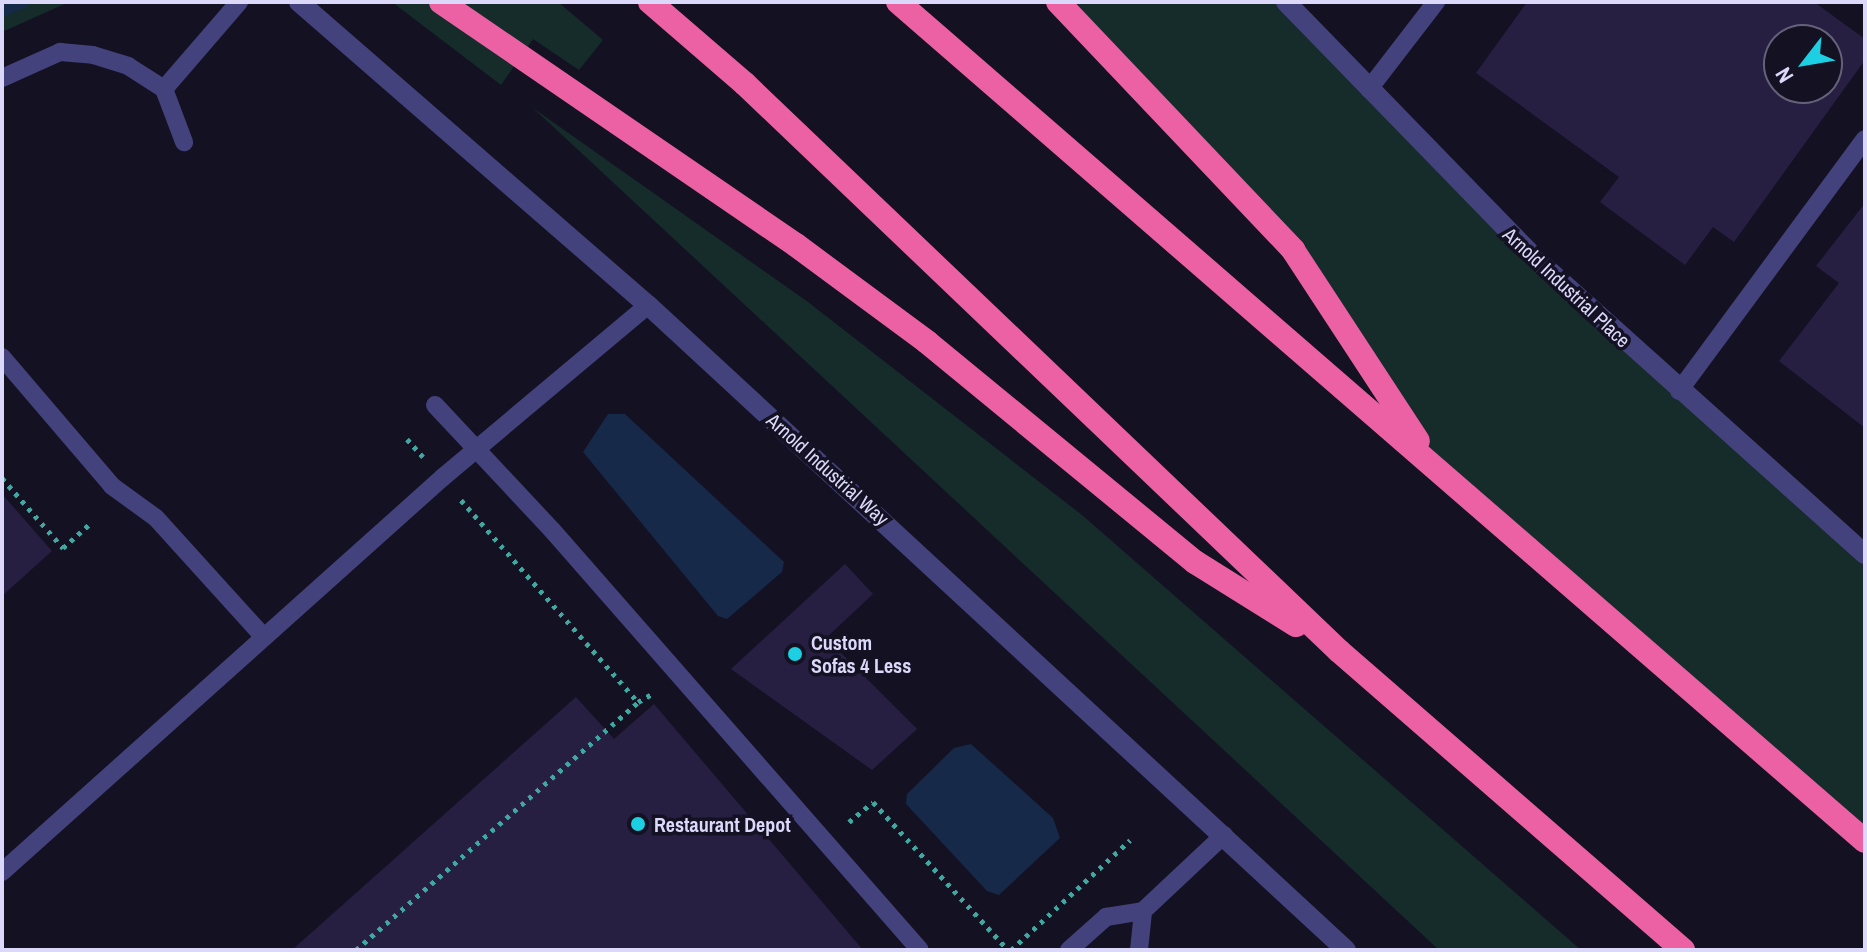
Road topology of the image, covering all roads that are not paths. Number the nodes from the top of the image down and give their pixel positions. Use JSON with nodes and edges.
{"nodes":[{"id":1,"x":239,"y":2,"type":"edge"},
{"id":2,"x":299,"y":2,"type":"edge"},
{"id":3,"x":441,"y":2,"type":"edge"},
{"id":4,"x":650,"y":2,"type":"edge"},
{"id":5,"x":898,"y":2,"type":"edge"},
{"id":6,"x":1058,"y":2,"type":"edge"},
{"id":7,"x":1286,"y":2,"type":"edge"},
{"id":8,"x":1436,"y":2,"type":"edge"},
{"id":9,"x":2,"y":78,"type":"edge"},
{"id":10,"x":164,"y":89,"type":"junction"},
{"id":11,"x":1369,"y":89,"type":"junction"},
{"id":12,"x":1865,"y":139,"type":"edge"},
{"id":13,"x":184,"y":142,"type":"dead end"},
{"id":14,"x":648,"y":305,"type":"junction"},
{"id":15,"x":2,"y":357,"type":"edge"},
{"id":16,"x":1679,"y":391,"type":"junction"},
{"id":17,"x":435,"y":405,"type":"dead end"},
{"id":18,"x":477,"y":449,"type":"junction"},
{"id":19,"x":1435,"y":467,"type":"junction"},
{"id":20,"x":1865,"y":554,"type":"edge"},
{"id":21,"x":263,"y":636,"type":"junction"},
{"id":22,"x":1339,"y":651,"type":"junction"},
{"id":23,"x":1224,"y":835,"type":"junction"},
{"id":24,"x":1865,"y":841,"type":"edge"},
{"id":25,"x":2,"y":872,"type":"edge"},
{"id":26,"x":1143,"y":911,"type":"junction"},
{"id":27,"x":920,"y":950,"type":"edge"},
{"id":28,"x":1069,"y":950,"type":"edge"},
{"id":29,"x":1139,"y":950,"type":"edge"},
{"id":30,"x":1346,"y":950,"type":"edge"},
{"id":31,"x":1683,"y":950,"type":"edge"}],
"edges":[{"from":1,"to":10,"type":"lane"},
{"from":2,"to":14,"type":"street","name":"Arnold Industrial Way"},
{"from":3,"to":22,"type":"highway"},
{"from":4,"to":22,"type":"highway"},
{"from":5,"to":19,"type":"highway"},
{"from":6,"to":19,"type":"highway"},
{"from":7,"to":11,"type":"street","name":"Arnold Industrial Place"},
{"from":8,"to":11,"type":"lane"},
{"from":9,"to":10,"type":"lane"},
{"from":10,"to":13,"type":"lane"},
{"from":11,"to":16,"type":"street","name":"Arnold Industrial Place"},
{"from":12,"to":16,"type":"lane"},
{"from":14,"to":18,"type":"lane"},
{"from":14,"to":23,"type":"street","name":"Arnold Industrial Way"},
{"from":15,"to":21,"type":"lane"},
{"from":16,"to":20,"type":"street","name":"Arnold Industrial Place"},
{"from":17,"to":18,"type":"lane"},
{"from":18,"to":21,"type":"lane"},
{"from":18,"to":27,"type":"lane"},
{"from":19,"to":24,"type":"highway"},
{"from":21,"to":25,"type":"lane"},
{"from":22,"to":31,"type":"highway"},
{"from":23,"to":26,"type":"lane"},
{"from":23,"to":30,"type":"street","name":"Arnold Industrial Way"},
{"from":26,"to":28,"type":"lane"},
{"from":26,"to":29,"type":"lane"}]}
